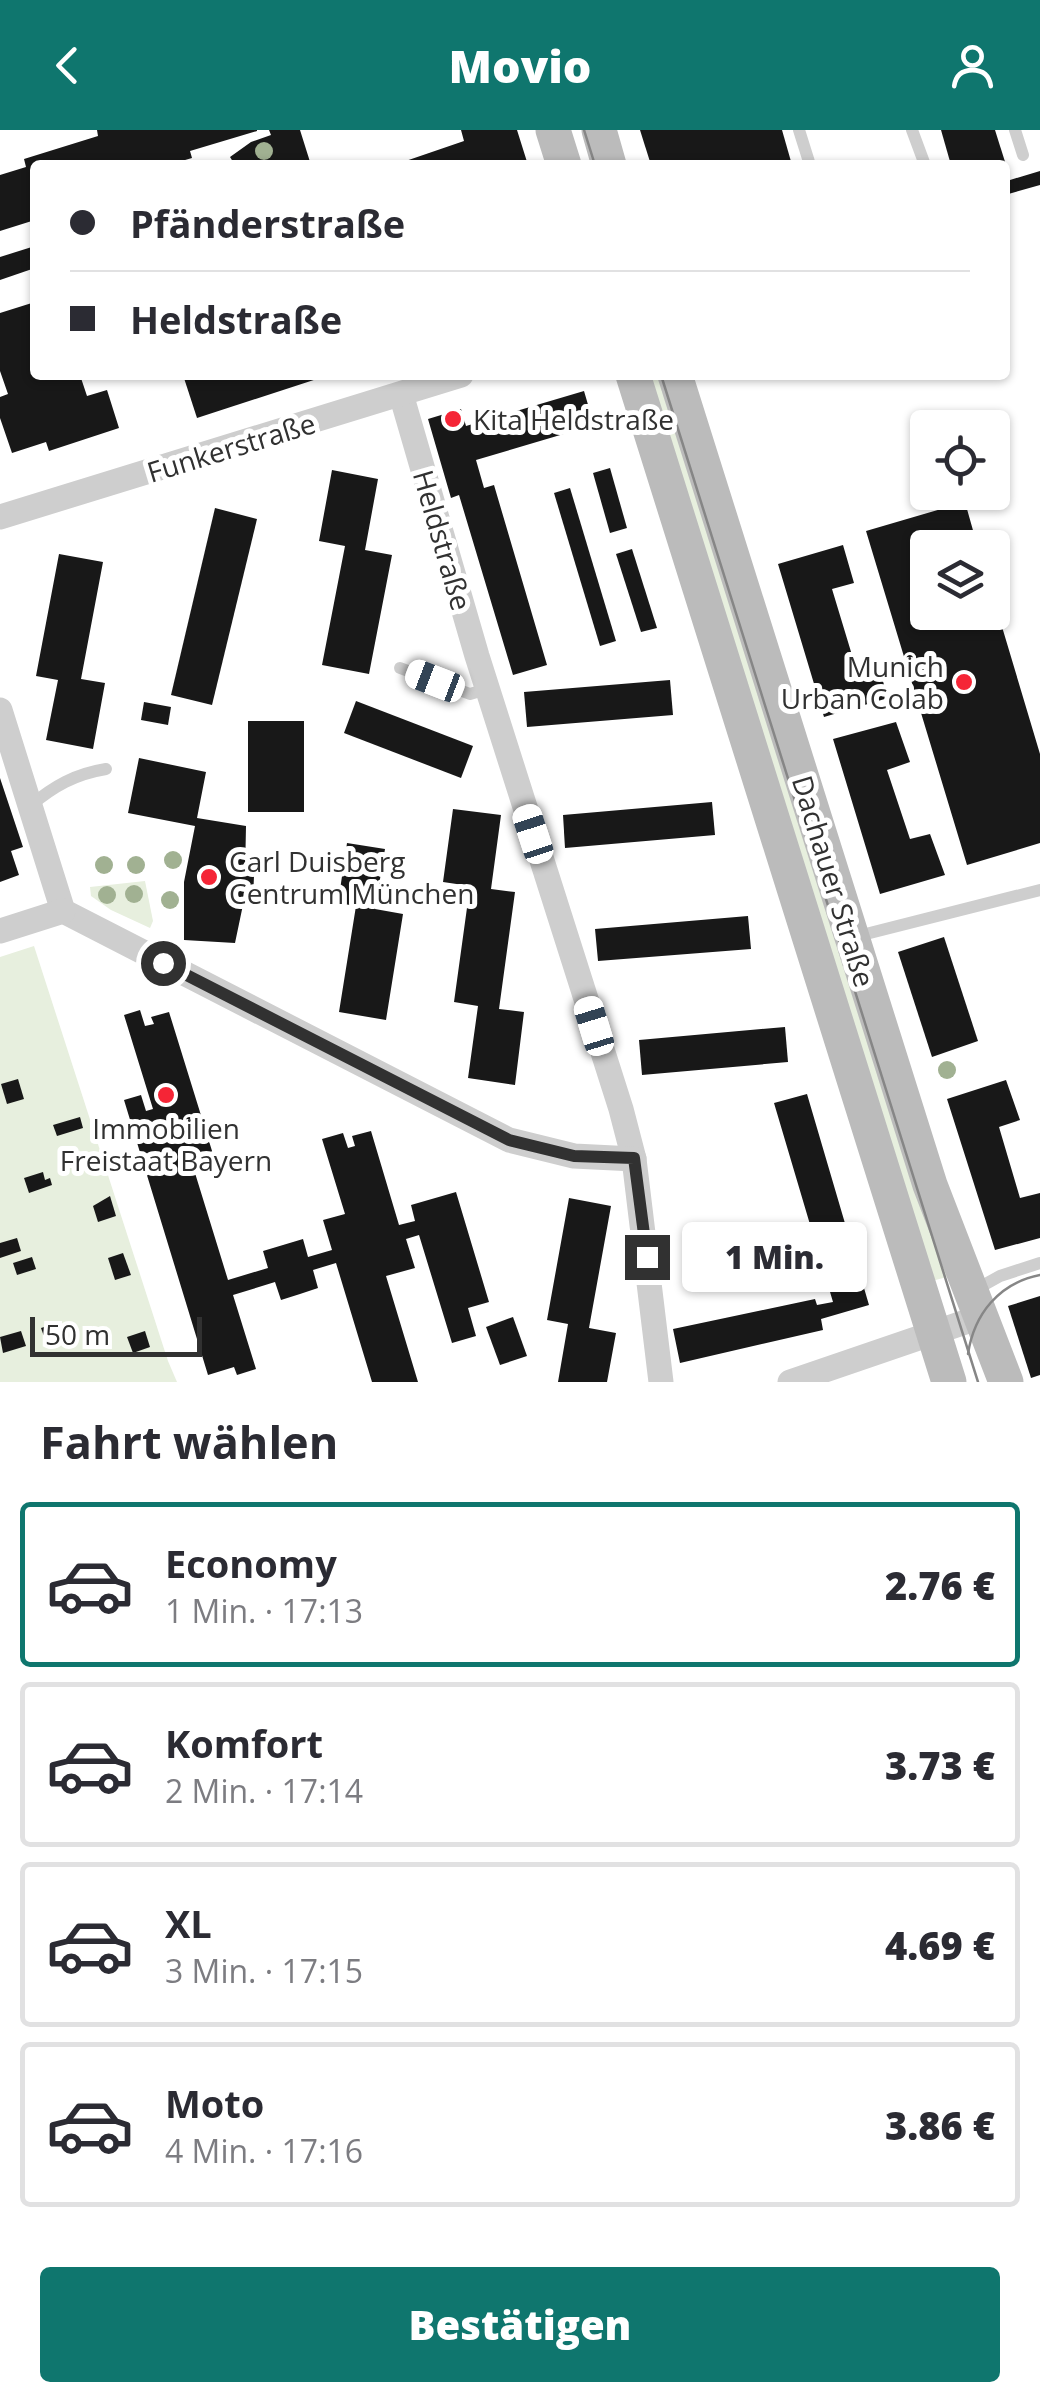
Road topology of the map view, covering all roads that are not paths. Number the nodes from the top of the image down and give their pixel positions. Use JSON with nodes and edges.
{"nodes":[{"id":1,"x":553,"y":130,"type":"edge"},
{"id":2,"x":599,"y":130,"type":"edge"},
{"id":3,"x":799,"y":130,"type":"edge"},
{"id":4,"x":912,"y":130,"type":"edge"},
{"id":5,"x":1015,"y":130,"type":"edge"},
{"id":6,"x":1023,"y":155,"type":"dead end"},
{"id":7,"x":562,"y":160,"type":"edge"},
{"id":8,"x":608,"y":160,"type":"edge"},
{"id":9,"x":808,"y":160,"type":"edge"},
{"id":10,"x":923,"y":160,"type":"edge"},
{"id":11,"x":445,"y":380,"type":"edge"},
{"id":12,"x":635,"y":380,"type":"edge"},
{"id":13,"x":677,"y":380,"type":"edge"},
{"id":14,"x":401,"y":394,"type":"junction"},
{"id":15,"x":0,"y":517,"type":"edge"},
{"id":16,"x":400,"y":668,"type":"dead end"},
{"id":17,"x":487,"y":690,"type":"junction"},
{"id":18,"x":0,"y":710,"type":"edge"},
{"id":19,"x":106,"y":769,"type":"dead end"},
{"id":20,"x":30,"y":806,"type":"junction"},
{"id":21,"x":1040,"y":890,"type":"edge"},
{"id":22,"x":63,"y":912,"type":"junction"},
{"id":23,"x":0,"y":932,"type":"edge"},
{"id":24,"x":852,"y":938,"type":"junction"},
{"id":25,"x":634,"y":1158,"type":"junction"},
{"id":26,"x":1040,"y":1264,"type":"edge"},
{"id":27,"x":978,"y":1304,"type":"junction"},
{"id":28,"x":933,"y":1333,"type":"junction"},
{"id":29,"x":661,"y":1382,"type":"edge"},
{"id":30,"x":790,"y":1382,"type":"edge"},
{"id":31,"x":948,"y":1382,"type":"edge"},
{"id":32,"x":1006,"y":1382,"type":"edge"}],
"edges":[{"from":1,"to":7,"type":"main road"},
{"from":2,"to":8,"type":"main road"},
{"from":3,"to":9,"type":"lane"},
{"from":4,"to":10,"type":"lane"},
{"from":5,"to":6,"type":"lane"},
{"from":11,"to":14,"type":"street","name":"Funkerstraße"},
{"from":12,"to":28,"type":"main road","name":"Dachauer Straße"},
{"from":13,"to":24,"type":"main road","name":"Dachauer Straße"},
{"from":14,"to":15,"type":"street","name":"Funkerstraße"},
{"from":14,"to":17,"type":"street","name":"Heldstraße"},
{"from":16,"to":17,"type":"lane"},
{"from":17,"to":25,"type":"street","name":"Heldstraße"},
{"from":18,"to":20,"type":"street"},
{"from":19,"to":20,"type":"lane"},
{"from":20,"to":22,"type":"street"},
{"from":21,"to":24,"type":"lane"},
{"from":22,"to":23,"type":"street"},
{"from":22,"to":25,"type":"street"},
{"from":24,"to":27,"type":"main road","name":"Dachauer Straße"},
{"from":25,"to":29,"type":"street","name":"Heldstraße"},
{"from":26,"to":27,"type":"lane"},
{"from":27,"to":28,"type":"street"},
{"from":27,"to":32,"type":"main road","name":"Dachauer Straße"},
{"from":28,"to":30,"type":"street"},
{"from":28,"to":31,"type":"main road","name":"Dachauer Straße"}]}
